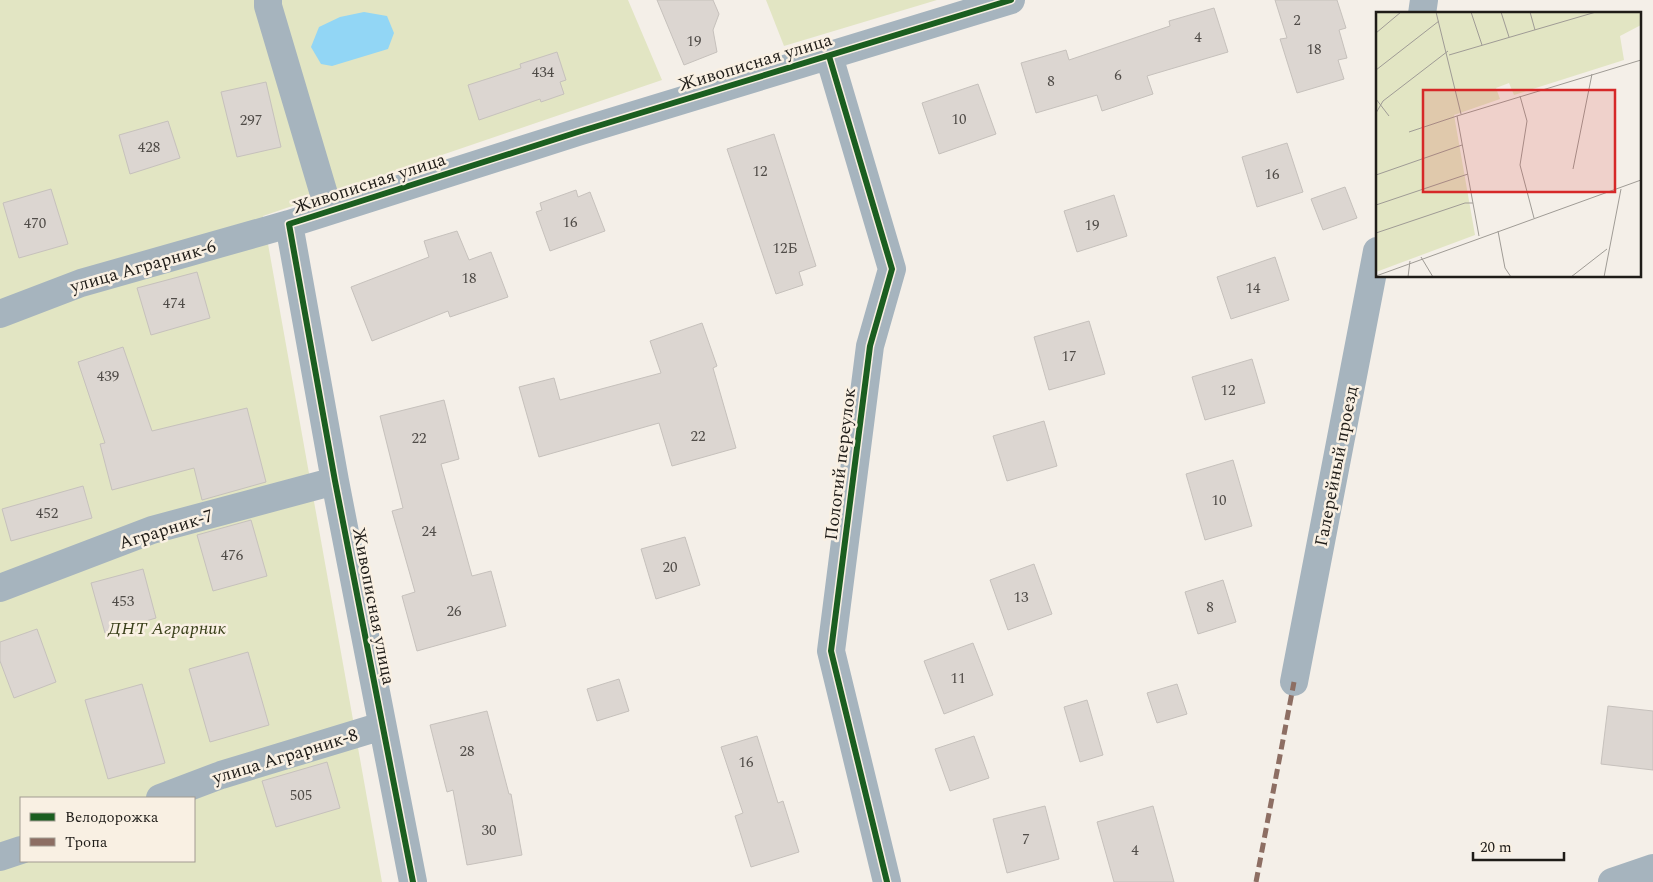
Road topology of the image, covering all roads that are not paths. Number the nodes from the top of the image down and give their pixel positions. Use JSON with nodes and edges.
{"nodes":[{"id":1,"x":268,"y":0,"type":"edge"},
{"id":2,"x":1011,"y":0,"type":"edge"},
{"id":3,"x":829,"y":56,"type":"junction"},
{"id":4,"x":329,"y":211,"type":"junction"},
{"id":5,"x":289,"y":224,"type":"junction"},
{"id":6,"x":1376,"y":256,"type":"edge"},
{"id":7,"x":0,"y":314,"type":"edge"},
{"id":8,"x":335,"y":481,"type":"junction"},
{"id":9,"x":0,"y":588,"type":"edge"},
{"id":10,"x":1294,"y":682,"type":"dead end"},
{"id":11,"x":382,"y":726,"type":"junction"},
{"id":12,"x":163,"y":797,"type":"edge"},
{"id":13,"x":20,"y":850,"type":"edge"},
{"id":14,"x":0,"y":857,"type":"edge"},
{"id":15,"x":1653,"y":868,"type":"edge"},
{"id":16,"x":413,"y":882,"type":"edge"},
{"id":17,"x":887,"y":882,"type":"edge"},
{"id":18,"x":1612,"y":882,"type":"edge"}],
"edges":[{"from":1,"to":4,"type":"street"},
{"from":2,"to":3,"type":"street","name":"Живописная улица"},
{"from":3,"to":4,"type":"street","name":"Живописная улица"},
{"from":3,"to":17,"type":"street","name":"Пологий переулок"},
{"from":4,"to":5,"type":"street","name":"Живописная улица"},
{"from":5,"to":7,"type":"street","name":"улица Аграрник-6"},
{"from":5,"to":8,"type":"street","name":"Живописная улица"},
{"from":6,"to":10,"type":"street","name":"Галерейный проезд"},
{"from":8,"to":9,"type":"street","name":"Аграрник-7"},
{"from":8,"to":11,"type":"street","name":"Живописная улица"},
{"from":11,"to":12,"type":"street","name":"улица Аграрник-8"},
{"from":11,"to":16,"type":"street","name":"Живописная улица"},
{"from":13,"to":14,"type":"street"},
{"from":15,"to":18,"type":"street"}]}
